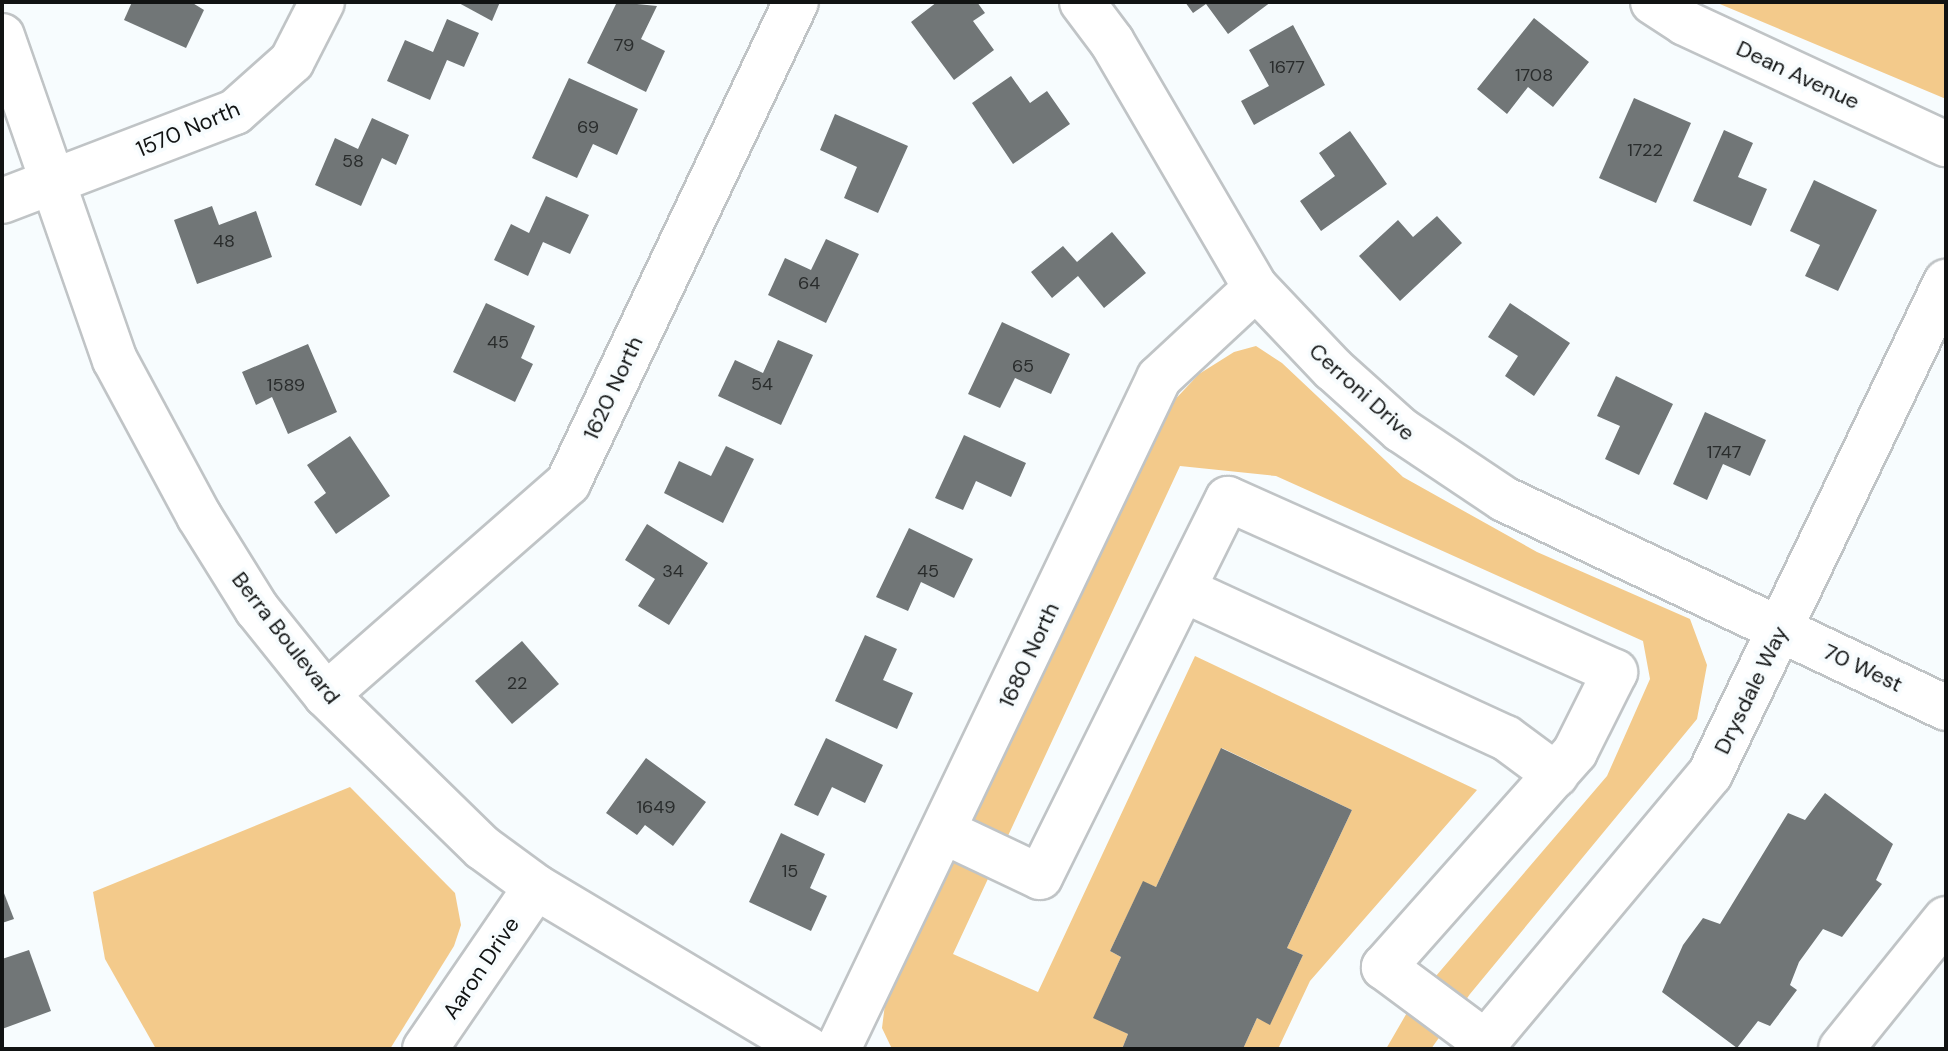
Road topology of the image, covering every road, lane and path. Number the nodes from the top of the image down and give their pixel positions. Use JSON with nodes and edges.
{"nodes":[{"id":1,"x":322,"y":2,"type":"edge"},
{"id":2,"x":796,"y":2,"type":"edge"},
{"id":3,"x":1082,"y":2,"type":"edge"},
{"id":4,"x":1653,"y":2,"type":"edge"},
{"id":5,"x":2,"y":36,"type":"edge"},
{"id":6,"x":1946,"y":144,"type":"edge"},
{"id":7,"x":53,"y":182,"type":"junction"},
{"id":8,"x":2,"y":201,"type":"edge"},
{"id":9,"x":1946,"y":282,"type":"edge"},
{"id":10,"x":1256,"y":288,"type":"junction"},
{"id":11,"x":1186,"y":591,"type":"junction"},
{"id":12,"x":1780,"y":629,"type":"junction"},
{"id":13,"x":326,"y":695,"type":"junction"},
{"id":14,"x":1946,"y":708,"type":"edge"},
{"id":15,"x":1556,"y":775,"type":"junction"},
{"id":16,"x":945,"y":832,"type":"junction"},
{"id":17,"x":536,"y":887,"type":"junction"},
{"id":18,"x":1946,"y":919,"type":"edge"},
{"id":19,"x":1482,"y":1046,"type":"edge"},
{"id":20,"x":425,"y":1049,"type":"edge"},
{"id":21,"x":808,"y":1049,"type":"edge"},
{"id":22,"x":838,"y":1049,"type":"edge"},
{"id":23,"x":1841,"y":1049,"type":"edge"}],
"edges":[{"from":1,"to":7,"type":"street","name":"1570 North"},
{"from":2,"to":13,"type":"street","name":"1620 North"},
{"from":3,"to":10,"type":"street","name":"Cerroni Drive"},
{"from":4,"to":6,"type":"street","name":"Dean Avenue"},
{"from":5,"to":7,"type":"street","name":"Berra Boulevard"},
{"from":7,"to":8,"type":"street","name":"1570 North"},
{"from":7,"to":13,"type":"street","name":"Berra Boulevard"},
{"from":9,"to":12,"type":"street","name":"Drysdale Way"},
{"from":10,"to":12,"type":"street","name":"Cerroni Drive"},
{"from":10,"to":16,"type":"street","name":"1680 North"},
{"from":11,"to":15,"type":"street"},
{"from":11,"to":15,"type":"street"},
{"from":11,"to":16,"type":"street"},
{"from":12,"to":14,"type":"street","name":"70 West"},
{"from":12,"to":19,"type":"street","name":"Drysdale Way"},
{"from":13,"to":17,"type":"street","name":"Berra Boulevard"},
{"from":15,"to":19,"type":"street"},
{"from":16,"to":22,"type":"street","name":"1680 North"},
{"from":17,"to":20,"type":"street","name":"Aaron Drive"},
{"from":17,"to":21,"type":"street","name":"Berra Boulevard"},
{"from":18,"to":23,"type":"street"}]}
